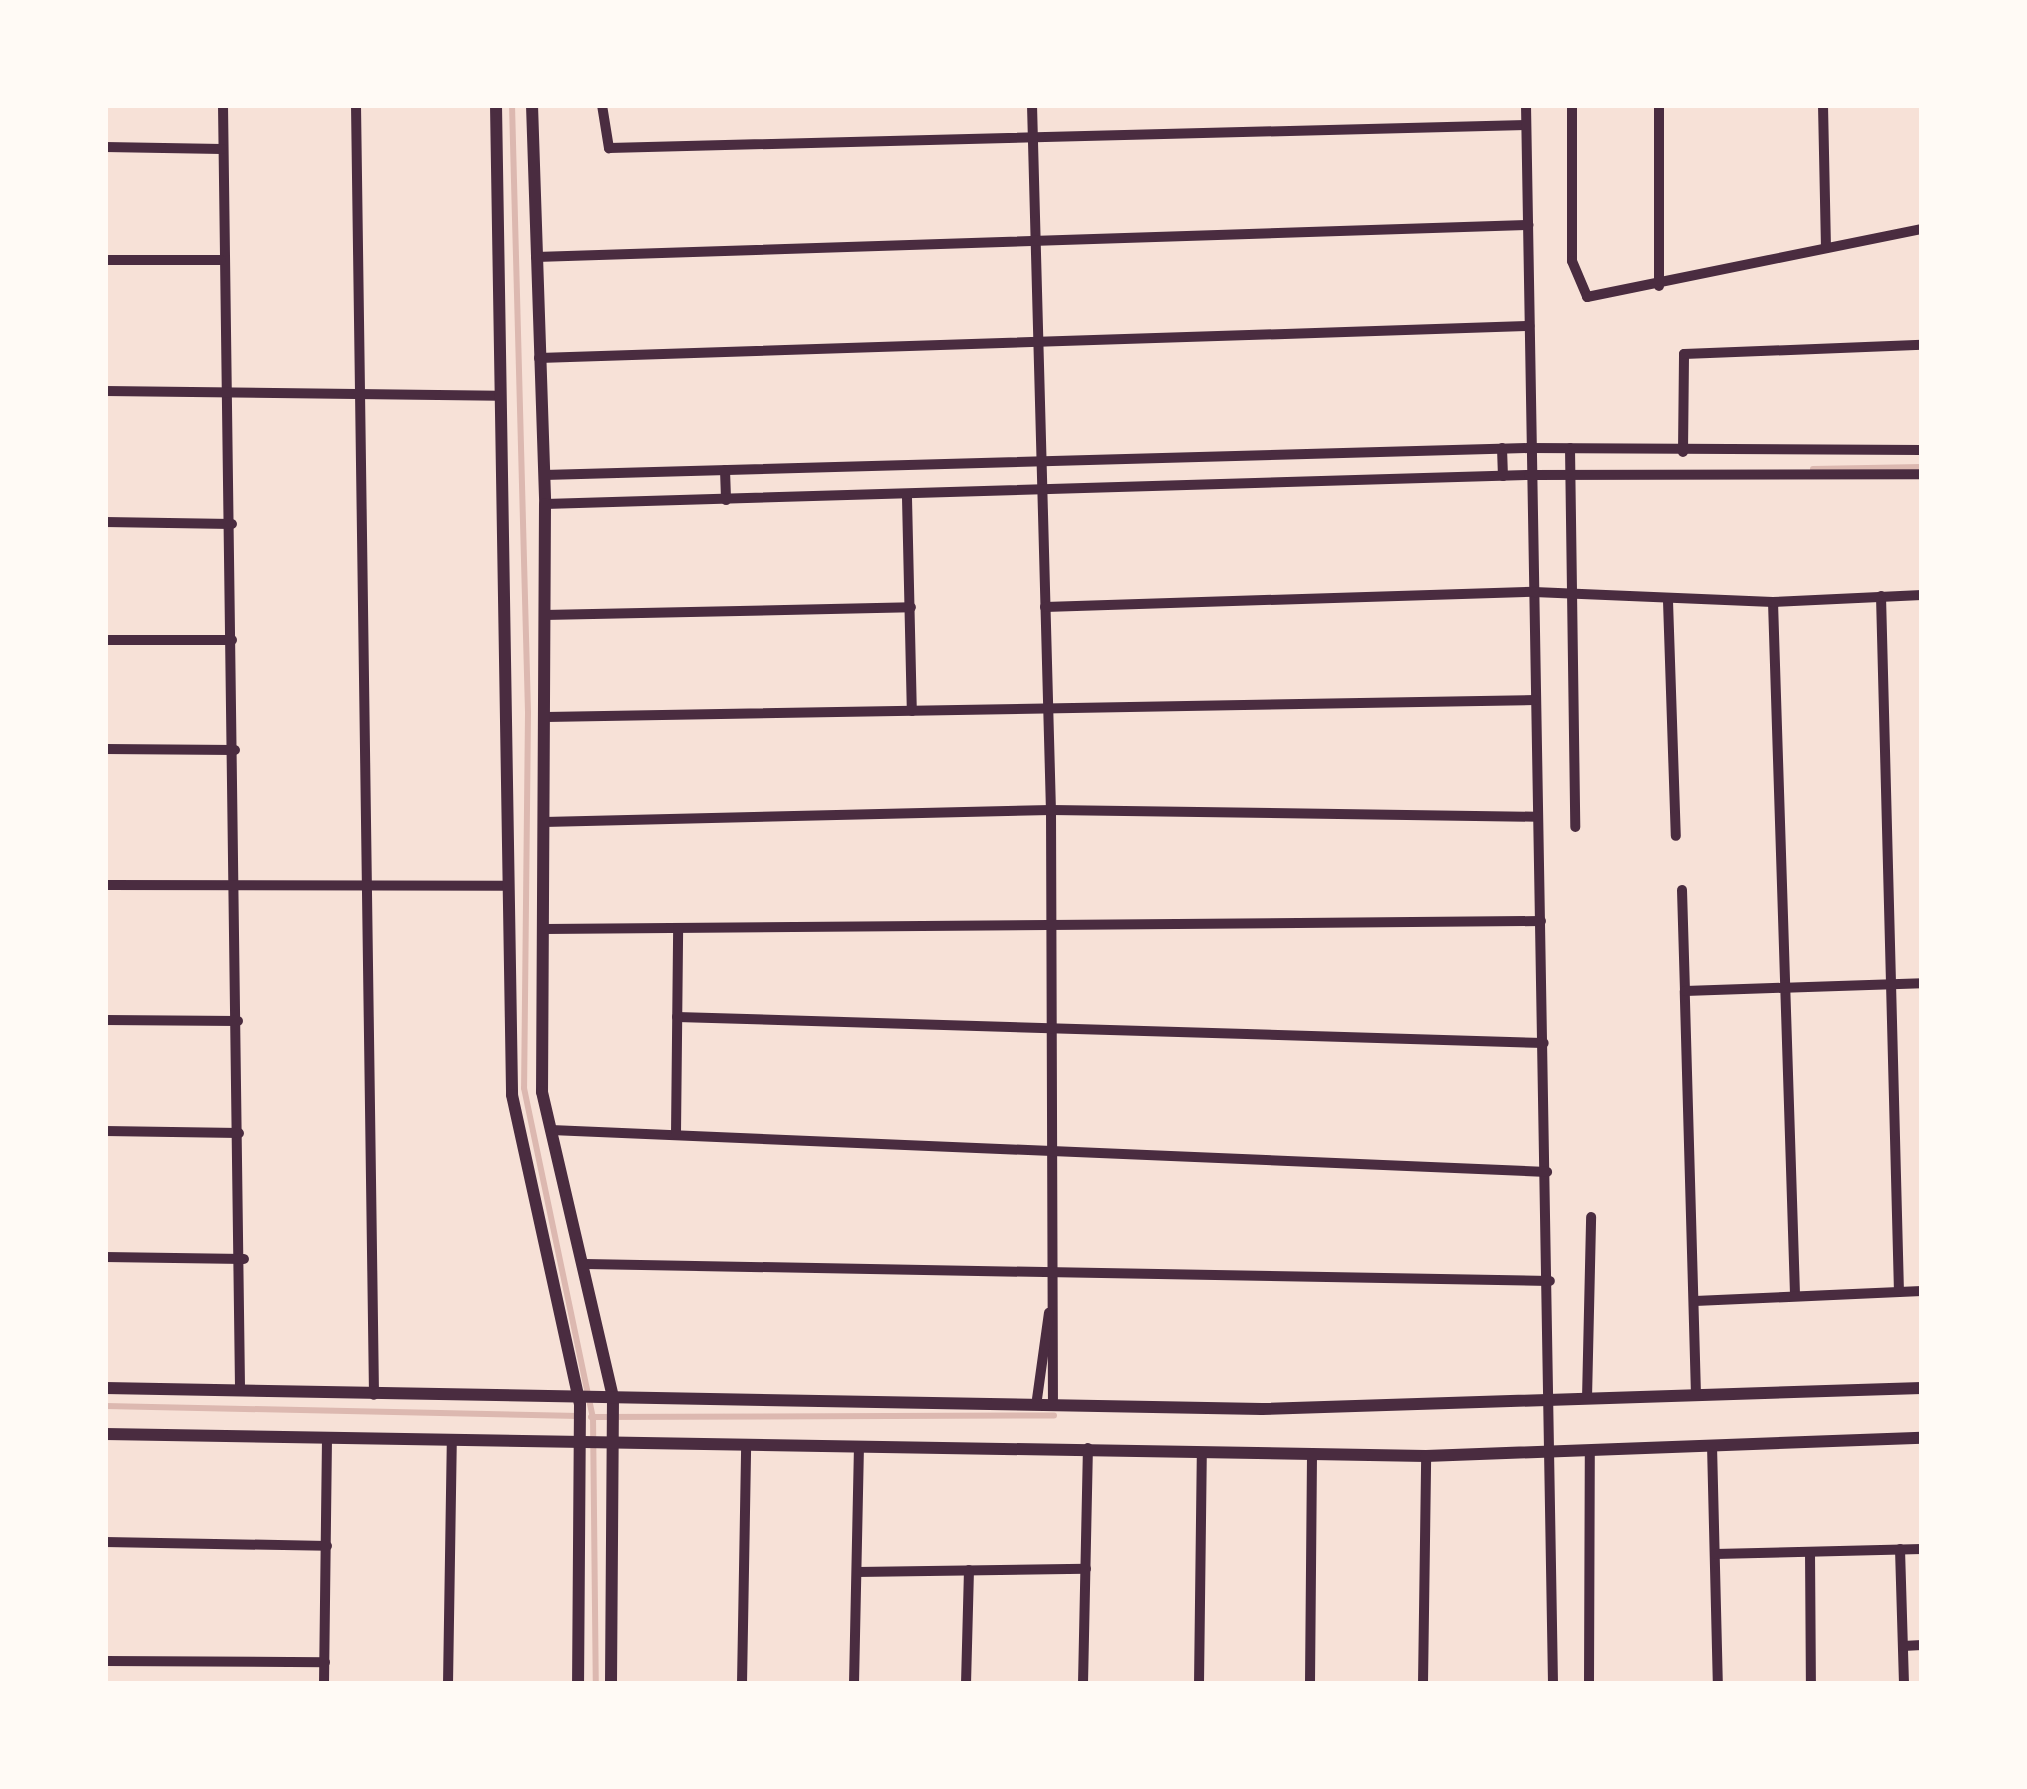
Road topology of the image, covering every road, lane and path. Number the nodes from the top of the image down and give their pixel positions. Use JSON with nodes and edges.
{"nodes":[{"id":1,"x":222,"y":105,"type":"edge"},
{"id":2,"x":356,"y":105,"type":"edge"},
{"id":3,"x":496,"y":105,"type":"edge"},
{"id":4,"x":532,"y":105,"type":"edge"},
{"id":5,"x":602,"y":105,"type":"edge"},
{"id":6,"x":1032,"y":105,"type":"edge"},
{"id":7,"x":1526,"y":105,"type":"edge"},
{"id":8,"x":1572,"y":105,"type":"edge"},
{"id":9,"x":1658,"y":105,"type":"edge"},
{"id":10,"x":1824,"y":105,"type":"edge"},
{"id":11,"x":1526,"y":126,"type":"junction"},
{"id":12,"x":1035,"y":140,"type":"junction"},
{"id":13,"x":105,"y":147,"type":"edge"},
{"id":14,"x":222,"y":149,"type":"junction"},
{"id":15,"x":1528,"y":225,"type":"junction"},
{"id":16,"x":1922,"y":229,"type":"edge"},
{"id":17,"x":1036,"y":241,"type":"junction"},
{"id":18,"x":1826,"y":248,"type":"junction"},
{"id":19,"x":536,"y":257,"type":"junction"},
{"id":20,"x":105,"y":260,"type":"edge"},
{"id":21,"x":222,"y":260,"type":"junction"},
{"id":22,"x":1659,"y":286,"type":"junction"},
{"id":23,"x":1529,"y":326,"type":"junction"},
{"id":24,"x":1038,"y":342,"type":"junction"},
{"id":25,"x":1922,"y":345,"type":"edge"},
{"id":26,"x":539,"y":358,"type":"junction"},
{"id":27,"x":105,"y":391,"type":"edge"},
{"id":28,"x":226,"y":393,"type":"junction"},
{"id":29,"x":362,"y":396,"type":"junction"},
{"id":30,"x":499,"y":396,"type":"junction"},
{"id":31,"x":1502,"y":448,"type":"junction"},
{"id":32,"x":1530,"y":448,"type":"junction"},
{"id":33,"x":1571,"y":448,"type":"junction"},
{"id":34,"x":1922,"y":450,"type":"edge"},
{"id":35,"x":1683,"y":452,"type":"junction"},
{"id":36,"x":1039,"y":463,"type":"junction"},
{"id":37,"x":725,"y":470,"type":"junction"},
{"id":38,"x":1922,"y":474,"type":"edge"},
{"id":39,"x":544,"y":475,"type":"junction"},
{"id":40,"x":1532,"y":475,"type":"junction"},
{"id":41,"x":1567,"y":475,"type":"junction"},
{"id":42,"x":1503,"y":476,"type":"junction"},
{"id":43,"x":1040,"y":492,"type":"junction"},
{"id":44,"x":907,"y":498,"type":"junction"},
{"id":45,"x":726,"y":500,"type":"junction"},
{"id":46,"x":544,"y":504,"type":"junction"},
{"id":47,"x":105,"y":522,"type":"edge"},
{"id":48,"x":232,"y":524,"type":"junction"},
{"id":49,"x":1537,"y":593,"type":"junction"},
{"id":50,"x":1922,"y":595,"type":"edge"},
{"id":51,"x":1573,"y":596,"type":"junction"},
{"id":52,"x":1882,"y":596,"type":"junction"},
{"id":53,"x":1668,"y":601,"type":"junction"},
{"id":54,"x":1773,"y":602,"type":"junction"},
{"id":55,"x":910,"y":607,"type":"junction"},
{"id":56,"x":1045,"y":607,"type":"junction"},
{"id":57,"x":544,"y":616,"type":"junction"},
{"id":58,"x":105,"y":640,"type":"edge"},
{"id":59,"x":232,"y":640,"type":"junction"},
{"id":60,"x":1536,"y":700,"type":"junction"},
{"id":61,"x":912,"y":711,"type":"junction"},
{"id":62,"x":1048,"y":713,"type":"junction"},
{"id":63,"x":546,"y":716,"type":"junction"},
{"id":64,"x":105,"y":749,"type":"edge"},
{"id":65,"x":235,"y":750,"type":"junction"},
{"id":66,"x":1051,"y":810,"type":"junction"},
{"id":67,"x":1537,"y":817,"type":"junction"},
{"id":68,"x":544,"y":822,"type":"junction"},
{"id":69,"x":1575,"y":827,"type":"dead end"},
{"id":70,"x":1676,"y":836,"type":"dead end"},
{"id":71,"x":105,"y":885,"type":"edge"},
{"id":72,"x":509,"y":886,"type":"junction"},
{"id":73,"x":238,"y":887,"type":"junction"},
{"id":74,"x":374,"y":888,"type":"junction"},
{"id":75,"x":1682,"y":890,"type":"dead end"},
{"id":76,"x":1540,"y":920,"type":"junction"},
{"id":77,"x":1051,"y":923,"type":"junction"},
{"id":78,"x":678,"y":928,"type":"junction"},
{"id":79,"x":545,"y":929,"type":"junction"},
{"id":80,"x":1922,"y":983,"type":"edge"},
{"id":81,"x":1892,"y":984,"type":"junction"},
{"id":82,"x":1785,"y":989,"type":"junction"},
{"id":83,"x":1685,"y":992,"type":"junction"},
{"id":84,"x":677,"y":1017,"type":"junction"},
{"id":85,"x":105,"y":1020,"type":"edge"},
{"id":86,"x":238,"y":1021,"type":"junction"},
{"id":87,"x":1047,"y":1022,"type":"junction"},
{"id":88,"x":1544,"y":1042,"type":"junction"},
{"id":89,"x":551,"y":1130,"type":"junction"},
{"id":90,"x":105,"y":1131,"type":"edge"},
{"id":91,"x":239,"y":1133,"type":"junction"},
{"id":92,"x":676,"y":1134,"type":"junction"},
{"id":93,"x":1049,"y":1148,"type":"junction"},
{"id":94,"x":1547,"y":1172,"type":"junction"},
{"id":95,"x":1591,"y":1217,"type":"dead end"},
{"id":96,"x":105,"y":1257,"type":"edge"},
{"id":97,"x":244,"y":1259,"type":"junction"},
{"id":98,"x":585,"y":1264,"type":"junction"},
{"id":99,"x":1051,"y":1272,"type":"junction"},
{"id":100,"x":1550,"y":1280,"type":"junction"},
{"id":101,"x":1922,"y":1291,"type":"edge"},
{"id":102,"x":1898,"y":1292,"type":"junction"},
{"id":103,"x":1795,"y":1294,"type":"junction"},
{"id":104,"x":1695,"y":1300,"type":"junction"},
{"id":105,"x":1049,"y":1313,"type":"junction"},
{"id":106,"x":105,"y":1388,"type":"edge"},
{"id":107,"x":1922,"y":1388,"type":"edge"},
{"id":108,"x":240,"y":1390,"type":"junction"},
{"id":109,"x":1696,"y":1390,"type":"junction"},
{"id":110,"x":374,"y":1395,"type":"junction"},
{"id":111,"x":580,"y":1399,"type":"junction"},
{"id":112,"x":612,"y":1399,"type":"junction"},
{"id":113,"x":1036,"y":1399,"type":"junction"},
{"id":114,"x":1053,"y":1399,"type":"junction"},
{"id":115,"x":1584,"y":1400,"type":"junction"},
{"id":116,"x":1554,"y":1403,"type":"junction"},
{"id":117,"x":105,"y":1434,"type":"edge"},
{"id":118,"x":582,"y":1437,"type":"junction"},
{"id":119,"x":612,"y":1438,"type":"junction"},
{"id":120,"x":1922,"y":1438,"type":"edge"},
{"id":121,"x":452,"y":1440,"type":"junction"},
{"id":122,"x":327,"y":1441,"type":"junction"},
{"id":123,"x":746,"y":1444,"type":"junction"},
{"id":124,"x":1712,"y":1445,"type":"junction"},
{"id":125,"x":1088,"y":1448,"type":"junction"},
{"id":126,"x":859,"y":1449,"type":"junction"},
{"id":127,"x":1588,"y":1451,"type":"junction"},
{"id":128,"x":1202,"y":1452,"type":"junction"},
{"id":129,"x":1550,"y":1452,"type":"junction"},
{"id":130,"x":1312,"y":1453,"type":"junction"},
{"id":131,"x":1426,"y":1456,"type":"junction"},
{"id":132,"x":105,"y":1542,"type":"edge"},
{"id":133,"x":327,"y":1546,"type":"junction"},
{"id":134,"x":1922,"y":1549,"type":"edge"},
{"id":135,"x":1900,"y":1550,"type":"junction"},
{"id":136,"x":1810,"y":1552,"type":"junction"},
{"id":137,"x":1715,"y":1554,"type":"junction"},
{"id":138,"x":1086,"y":1568,"type":"junction"},
{"id":139,"x":969,"y":1570,"type":"junction"},
{"id":140,"x":857,"y":1572,"type":"junction"},
{"id":141,"x":1922,"y":1645,"type":"edge"},
{"id":142,"x":1903,"y":1646,"type":"junction"},
{"id":143,"x":105,"y":1662,"type":"edge"},
{"id":144,"x":325,"y":1662,"type":"junction"},
{"id":145,"x":324,"y":1684,"type":"edge"},
{"id":146,"x":448,"y":1684,"type":"edge"},
{"id":147,"x":578,"y":1684,"type":"edge"},
{"id":148,"x":611,"y":1684,"type":"edge"},
{"id":149,"x":742,"y":1684,"type":"edge"},
{"id":150,"x":854,"y":1684,"type":"edge"},
{"id":151,"x":966,"y":1684,"type":"edge"},
{"id":152,"x":1083,"y":1684,"type":"edge"},
{"id":153,"x":1198,"y":1684,"type":"edge"},
{"id":154,"x":1310,"y":1684,"type":"edge"},
{"id":155,"x":1423,"y":1684,"type":"edge"},
{"id":156,"x":1553,"y":1684,"type":"edge"},
{"id":157,"x":1589,"y":1684,"type":"edge"},
{"id":158,"x":1718,"y":1684,"type":"edge"},
{"id":159,"x":1811,"y":1684,"type":"edge"},
{"id":160,"x":1904,"y":1684,"type":"edge"}],
"edges":[{"from":1,"to":14,"type":"street"},
{"from":2,"to":29,"type":"street"},
{"from":3,"to":30,"type":"street"},
{"from":4,"to":19,"type":"street"},
{"from":5,"to":12,"type":"street"},
{"from":6,"to":12,"type":"street"},
{"from":7,"to":11,"type":"street"},
{"from":8,"to":22,"type":"street"},
{"from":9,"to":22,"type":"street"},
{"from":10,"to":18,"type":"street"},
{"from":11,"to":12,"type":"street"},
{"from":11,"to":15,"type":"street"},
{"from":12,"to":17,"type":"street"},
{"from":13,"to":14,"type":"street"},
{"from":14,"to":21,"type":"street"},
{"from":15,"to":17,"type":"street"},
{"from":15,"to":23,"type":"street"},
{"from":16,"to":18,"type":"street"},
{"from":17,"to":19,"type":"street"},
{"from":17,"to":24,"type":"street"},
{"from":18,"to":22,"type":"street"},
{"from":19,"to":26,"type":"street"},
{"from":20,"to":21,"type":"street"},
{"from":21,"to":28,"type":"street"},
{"from":23,"to":24,"type":"street"},
{"from":23,"to":32,"type":"street"},
{"from":24,"to":26,"type":"street"},
{"from":24,"to":36,"type":"street"},
{"from":25,"to":35,"type":"street"},
{"from":26,"to":39,"type":"street"},
{"from":27,"to":28,"type":"street"},
{"from":28,"to":29,"type":"street"},
{"from":28,"to":48,"type":"street"},
{"from":29,"to":30,"type":"street"},
{"from":29,"to":74,"type":"street"},
{"from":30,"to":72,"type":"street"},
{"from":31,"to":32,"type":"street"},
{"from":31,"to":36,"type":"street"},
{"from":31,"to":42,"type":"street"},
{"from":32,"to":33,"type":"street"},
{"from":32,"to":40,"type":"street"},
{"from":33,"to":35,"type":"street"},
{"from":33,"to":41,"type":"street"},
{"from":34,"to":35,"type":"street"},
{"from":36,"to":37,"type":"street"},
{"from":36,"to":43,"type":"street"},
{"from":37,"to":39,"type":"street"},
{"from":37,"to":45,"type":"street"},
{"from":38,"to":41,"type":"street"},
{"from":39,"to":46,"type":"street"},
{"from":40,"to":41,"type":"street"},
{"from":40,"to":42,"type":"street"},
{"from":40,"to":49,"type":"street"},
{"from":41,"to":51,"type":"street"},
{"from":42,"to":43,"type":"street"},
{"from":43,"to":44,"type":"street"},
{"from":43,"to":56,"type":"street"},
{"from":44,"to":45,"type":"street"},
{"from":44,"to":55,"type":"street"},
{"from":45,"to":46,"type":"street"},
{"from":46,"to":57,"type":"street"},
{"from":47,"to":48,"type":"street"},
{"from":48,"to":59,"type":"street"},
{"from":49,"to":51,"type":"street"},
{"from":49,"to":56,"type":"street"},
{"from":49,"to":60,"type":"street"},
{"from":50,"to":52,"type":"street"},
{"from":51,"to":53,"type":"street"},
{"from":51,"to":69,"type":"street"},
{"from":52,"to":54,"type":"street"},
{"from":52,"to":81,"type":"street"},
{"from":53,"to":54,"type":"street"},
{"from":53,"to":70,"type":"street"},
{"from":54,"to":82,"type":"street"},
{"from":55,"to":57,"type":"street"},
{"from":55,"to":61,"type":"street"},
{"from":56,"to":62,"type":"street"},
{"from":57,"to":63,"type":"street"},
{"from":58,"to":59,"type":"street"},
{"from":59,"to":65,"type":"street"},
{"from":60,"to":62,"type":"street"},
{"from":60,"to":67,"type":"street"},
{"from":61,"to":62,"type":"street"},
{"from":61,"to":63,"type":"street"},
{"from":62,"to":66,"type":"street"},
{"from":63,"to":68,"type":"street"},
{"from":64,"to":65,"type":"street"},
{"from":65,"to":73,"type":"street"},
{"from":66,"to":67,"type":"street"},
{"from":66,"to":68,"type":"street"},
{"from":66,"to":77,"type":"street"},
{"from":67,"to":76,"type":"street"},
{"from":68,"to":79,"type":"street"},
{"from":71,"to":73,"type":"street"},
{"from":72,"to":74,"type":"street"},
{"from":72,"to":111,"type":"street"},
{"from":73,"to":74,"type":"street"},
{"from":73,"to":86,"type":"street"},
{"from":74,"to":110,"type":"street"},
{"from":75,"to":83,"type":"street"},
{"from":76,"to":77,"type":"street"},
{"from":76,"to":88,"type":"street"},
{"from":77,"to":78,"type":"street"},
{"from":77,"to":87,"type":"street"},
{"from":78,"to":79,"type":"street"},
{"from":78,"to":84,"type":"street"},
{"from":79,"to":89,"type":"street"},
{"from":80,"to":81,"type":"street"},
{"from":81,"to":82,"type":"street"},
{"from":81,"to":102,"type":"street"},
{"from":82,"to":83,"type":"street"},
{"from":82,"to":103,"type":"street"},
{"from":83,"to":104,"type":"street"},
{"from":84,"to":87,"type":"street"},
{"from":84,"to":92,"type":"street"},
{"from":85,"to":86,"type":"street"},
{"from":86,"to":91,"type":"street"},
{"from":87,"to":88,"type":"street"},
{"from":87,"to":93,"type":"street"},
{"from":88,"to":94,"type":"street"},
{"from":89,"to":92,"type":"street"},
{"from":89,"to":98,"type":"street"},
{"from":90,"to":91,"type":"street"},
{"from":91,"to":97,"type":"street"},
{"from":92,"to":93,"type":"street"},
{"from":93,"to":94,"type":"street"},
{"from":93,"to":99,"type":"street"},
{"from":94,"to":100,"type":"street"},
{"from":95,"to":115,"type":"street"},
{"from":96,"to":97,"type":"street"},
{"from":97,"to":108,"type":"street"},
{"from":98,"to":99,"type":"street"},
{"from":98,"to":112,"type":"street"},
{"from":99,"to":100,"type":"street"},
{"from":99,"to":105,"type":"street"},
{"from":100,"to":116,"type":"street"},
{"from":101,"to":102,"type":"street"},
{"from":102,"to":103,"type":"street"},
{"from":103,"to":104,"type":"street"},
{"from":104,"to":109,"type":"street"},
{"from":105,"to":113,"type":"street"},
{"from":105,"to":114,"type":"street"},
{"from":106,"to":108,"type":"street"},
{"from":107,"to":109,"type":"street"},
{"from":108,"to":110,"type":"street"},
{"from":109,"to":115,"type":"street"},
{"from":110,"to":111,"type":"street"},
{"from":111,"to":112,"type":"street"},
{"from":111,"to":118,"type":"street"},
{"from":112,"to":113,"type":"street"},
{"from":112,"to":119,"type":"street"},
{"from":113,"to":114,"type":"street"},
{"from":114,"to":116,"type":"street"},
{"from":115,"to":116,"type":"street"},
{"from":116,"to":129,"type":"street"},
{"from":117,"to":122,"type":"street"},
{"from":118,"to":119,"type":"street"},
{"from":118,"to":121,"type":"street"},
{"from":118,"to":147,"type":"street"},
{"from":119,"to":123,"type":"street"},
{"from":119,"to":148,"type":"street"},
{"from":120,"to":124,"type":"street"},
{"from":121,"to":122,"type":"street"},
{"from":121,"to":146,"type":"street"},
{"from":122,"to":133,"type":"street"},
{"from":123,"to":126,"type":"street"},
{"from":123,"to":149,"type":"street"},
{"from":124,"to":127,"type":"street"},
{"from":124,"to":137,"type":"street"},
{"from":125,"to":126,"type":"street"},
{"from":125,"to":128,"type":"street"},
{"from":125,"to":138,"type":"street"},
{"from":126,"to":140,"type":"street"},
{"from":127,"to":129,"type":"street"},
{"from":127,"to":157,"type":"street"},
{"from":128,"to":130,"type":"street"},
{"from":128,"to":153,"type":"street"},
{"from":129,"to":131,"type":"street"},
{"from":129,"to":156,"type":"street"},
{"from":130,"to":131,"type":"street"},
{"from":130,"to":154,"type":"street"},
{"from":131,"to":155,"type":"street"},
{"from":132,"to":133,"type":"street"},
{"from":133,"to":144,"type":"street"},
{"from":134,"to":135,"type":"street"},
{"from":135,"to":136,"type":"street"},
{"from":135,"to":142,"type":"street"},
{"from":136,"to":137,"type":"street"},
{"from":136,"to":159,"type":"street"},
{"from":137,"to":158,"type":"street"},
{"from":138,"to":139,"type":"street"},
{"from":138,"to":152,"type":"street"},
{"from":139,"to":140,"type":"street"},
{"from":139,"to":151,"type":"street"},
{"from":140,"to":150,"type":"street"},
{"from":141,"to":142,"type":"street"},
{"from":142,"to":160,"type":"street"},
{"from":143,"to":144,"type":"street"},
{"from":144,"to":145,"type":"street"}]}
